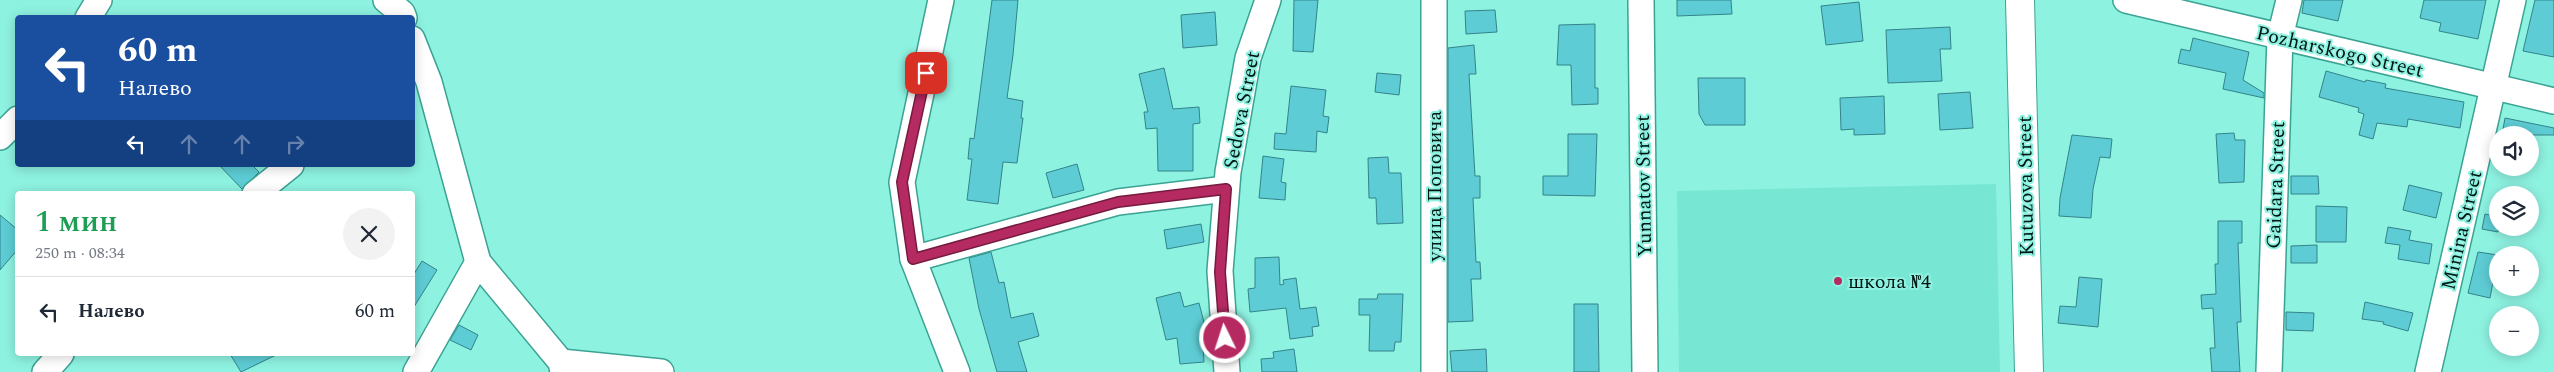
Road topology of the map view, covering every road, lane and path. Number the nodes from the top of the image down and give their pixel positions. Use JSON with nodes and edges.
{"nodes":[{"id":1,"x":99,"y":0,"type":"edge"},
{"id":2,"x":386,"y":0,"type":"edge"},
{"id":3,"x":941,"y":0,"type":"edge"},
{"id":4,"x":1268,"y":0,"type":"edge"},
{"id":5,"x":1434,"y":0,"type":"edge"},
{"id":6,"x":1641,"y":0,"type":"edge"},
{"id":7,"x":2020,"y":0,"type":"edge"},
{"id":8,"x":2126,"y":0,"type":"edge"},
{"id":9,"x":2289,"y":0,"type":"edge"},
{"id":10,"x":2513,"y":0,"type":"edge"},
{"id":11,"x":90,"y":15,"type":"edge"},
{"id":12,"x":403,"y":15,"type":"edge"},
{"id":13,"x":2280,"y":37,"type":"junction"},
{"id":14,"x":415,"y":52,"type":"edge"},
{"id":15,"x":2493,"y":88,"type":"junction"},
{"id":16,"x":2554,"y":101,"type":"edge"},
{"id":17,"x":15,"y":123,"type":"edge"},
{"id":18,"x":0,"y":137,"type":"edge"},
{"id":19,"x":289,"y":167,"type":"edge"},
{"id":20,"x":1226,"y":189,"type":"junction"},
{"id":21,"x":259,"y":191,"type":"edge"},
{"id":22,"x":913,"y":259,"type":"junction"},
{"id":23,"x":478,"y":262,"type":"junction"},
{"id":24,"x":59,"y":356,"type":"edge"},
{"id":25,"x":562,"y":367,"type":"edge"},
{"id":26,"x":45,"y":372,"type":"edge"},
{"id":27,"x":416,"y":372,"type":"edge"},
{"id":28,"x":661,"y":372,"type":"edge"},
{"id":29,"x":957,"y":372,"type":"edge"},
{"id":30,"x":1227,"y":372,"type":"edge"},
{"id":31,"x":1434,"y":372,"type":"edge"},
{"id":32,"x":1645,"y":372,"type":"edge"},
{"id":33,"x":2029,"y":372,"type":"edge"},
{"id":34,"x":2269,"y":372,"type":"edge"},
{"id":35,"x":2428,"y":372,"type":"edge"}],
"edges":[{"from":1,"to":11,"type":"street"},
{"from":2,"to":12,"type":"street"},
{"from":3,"to":22,"type":"street"},
{"from":4,"to":20,"type":"street","name":"Sedova Street"},
{"from":5,"to":31,"type":"street","name":"улица Поповича"},
{"from":6,"to":32,"type":"street","name":"Yunnatov Street"},
{"from":7,"to":33,"type":"main road","name":"Kutuzova Street"},
{"from":8,"to":13,"type":"street","name":"Pozharskogo Street"},
{"from":9,"to":13,"type":"street","name":"Gaidara Street"},
{"from":10,"to":15,"type":"street","name":"Minina Street"},
{"from":13,"to":15,"type":"street","name":"Pozharskogo Street"},
{"from":13,"to":34,"type":"street","name":"Gaidara Street"},
{"from":14,"to":23,"type":"street"},
{"from":15,"to":16,"type":"street","name":"Pozharskogo Street"},
{"from":15,"to":35,"type":"street","name":"Minina Street"},
{"from":17,"to":18,"type":"street"},
{"from":19,"to":21,"type":"street"},
{"from":20,"to":22,"type":"street"},
{"from":20,"to":30,"type":"street","name":"Sedova Street"},
{"from":22,"to":29,"type":"street"},
{"from":23,"to":25,"type":"street"},
{"from":23,"to":27,"type":"street"},
{"from":24,"to":26,"type":"street"},
{"from":25,"to":28,"type":"street"}]}
